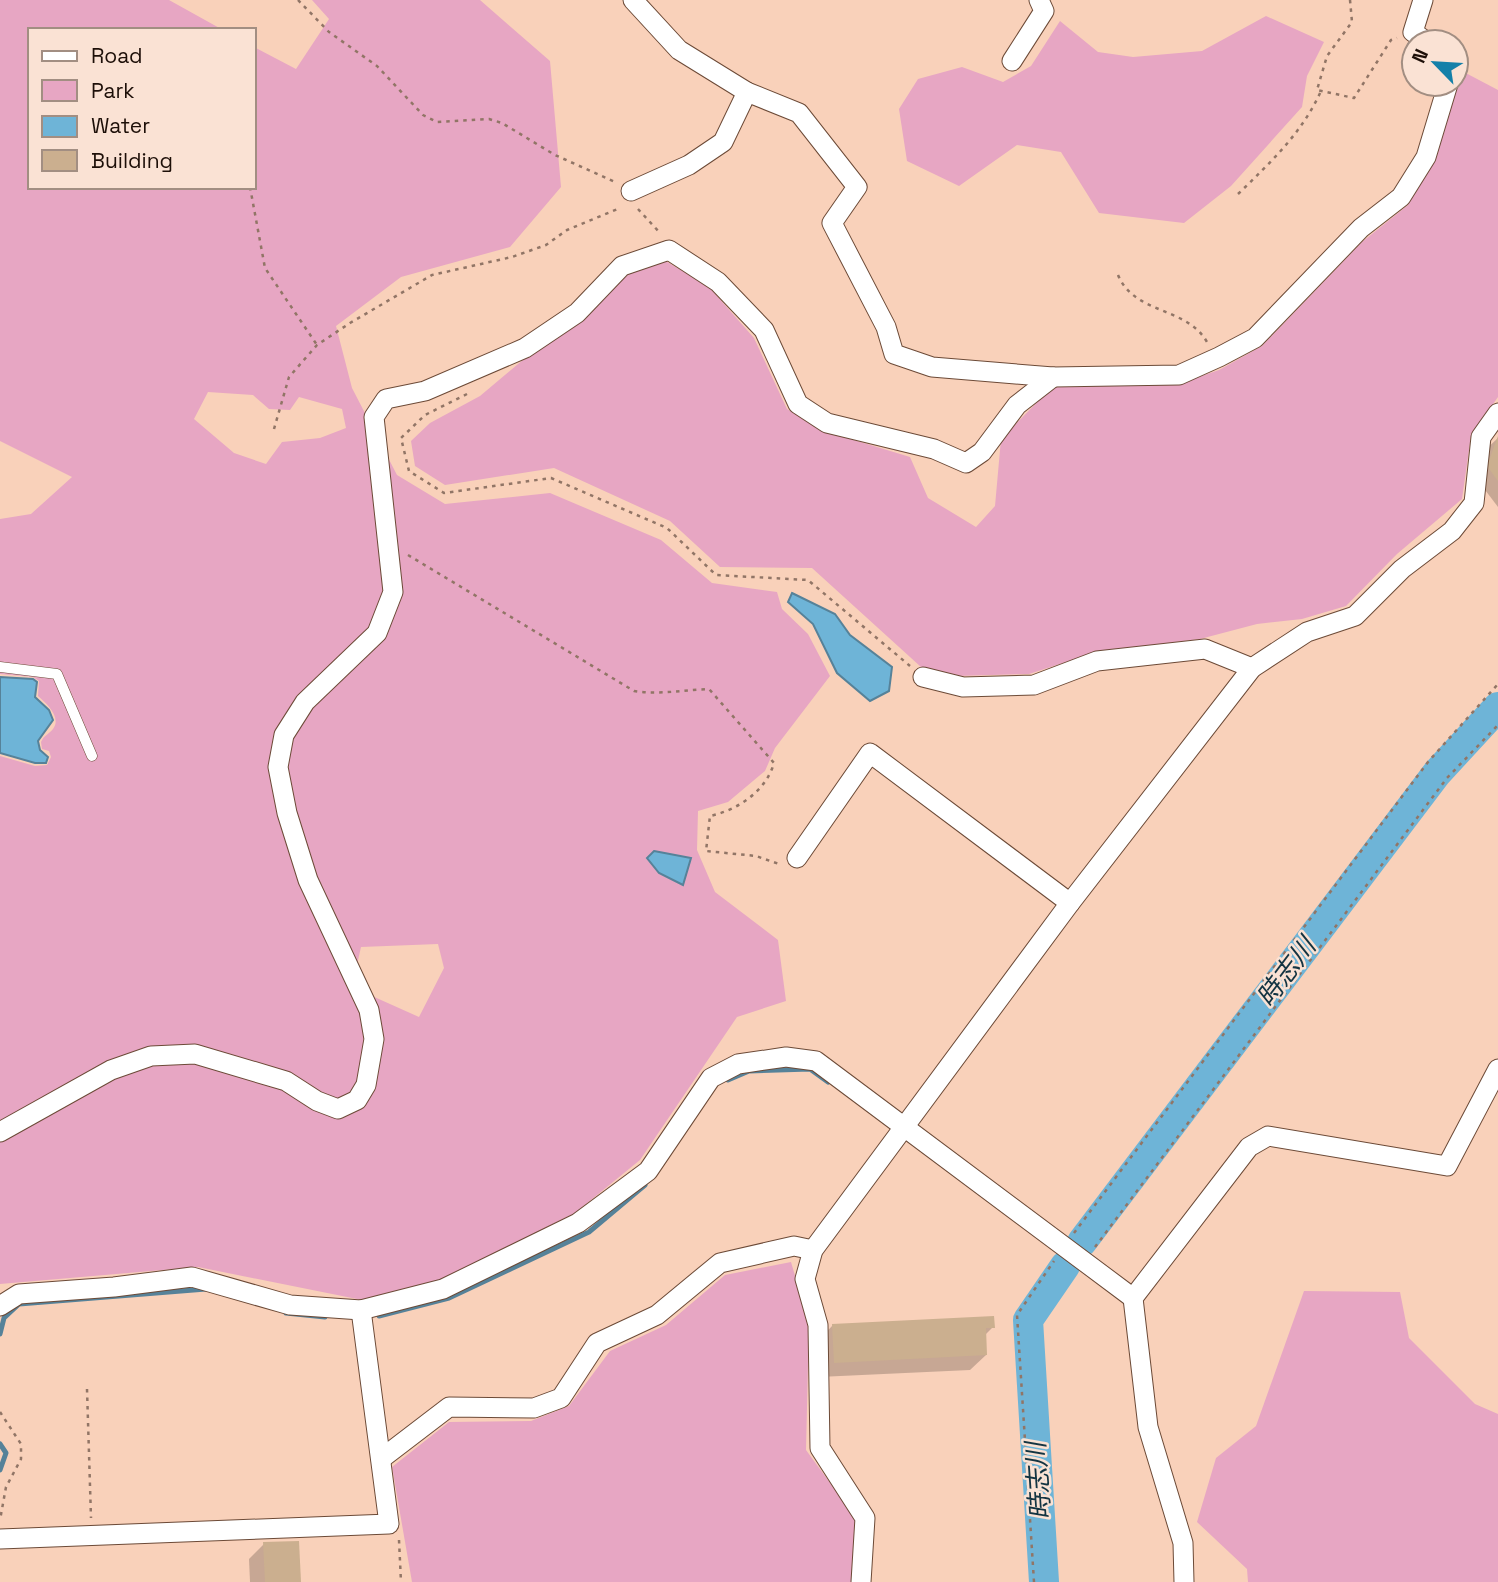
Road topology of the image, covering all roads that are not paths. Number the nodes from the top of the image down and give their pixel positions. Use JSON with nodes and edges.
{"nodes":[{"id":1,"x":633,"y":0,"type":"edge"},
{"id":2,"x":1039,"y":0,"type":"edge"},
{"id":3,"x":1423,"y":0,"type":"edge"},
{"id":4,"x":1421,"y":28,"type":"edge"},
{"id":5,"x":1012,"y":61,"type":"dead end"},
{"id":6,"x":747,"y":92,"type":"junction"},
{"id":7,"x":1444,"y":98,"type":"edge"},
{"id":8,"x":631,"y":191,"type":"road end"},
{"id":9,"x":1053,"y":377,"type":"junction"},
{"id":10,"x":1498,"y":413,"type":"edge"},
{"id":11,"x":0,"y":667,"type":"edge"},
{"id":12,"x":1252,"y":668,"type":"junction"},
{"id":13,"x":923,"y":677,"type":"road end"},
{"id":14,"x":92,"y":756,"type":"dead end"},
{"id":15,"x":797,"y":858,"type":"road end"},
{"id":16,"x":1070,"y":903,"type":"junction"},
{"id":17,"x":1498,"y":1069,"type":"edge"},
{"id":18,"x":905,"y":1127,"type":"junction"},
{"id":19,"x":0,"y":1132,"type":"edge"},
{"id":20,"x":813,"y":1250,"type":"junction"},
{"id":21,"x":1133,"y":1297,"type":"junction"},
{"id":22,"x":0,"y":1306,"type":"edge"},
{"id":23,"x":361,"y":1310,"type":"junction"},
{"id":24,"x":381,"y":1459,"type":"junction"},
{"id":25,"x":0,"y":1539,"type":"edge"},
{"id":26,"x":861,"y":1582,"type":"edge"},
{"id":27,"x":1184,"y":1582,"type":"edge"}],
"edges":[{"from":1,"to":6,"type":"street"},
{"from":2,"to":5,"type":"street"},
{"from":3,"to":4,"type":"street"},
{"from":6,"to":8,"type":"street"},
{"from":6,"to":9,"type":"street"},
{"from":7,"to":9,"type":"street"},
{"from":9,"to":19,"type":"street"},
{"from":10,"to":12,"type":"street"},
{"from":11,"to":14,"type":"lane"},
{"from":12,"to":13,"type":"street"},
{"from":12,"to":16,"type":"street"},
{"from":15,"to":16,"type":"street"},
{"from":16,"to":18,"type":"street"},
{"from":17,"to":21,"type":"street"},
{"from":18,"to":20,"type":"street"},
{"from":18,"to":21,"type":"street"},
{"from":18,"to":23,"type":"street"},
{"from":20,"to":24,"type":"street"},
{"from":20,"to":26,"type":"street"},
{"from":21,"to":27,"type":"street"},
{"from":22,"to":23,"type":"street"},
{"from":23,"to":24,"type":"street"},
{"from":24,"to":25,"type":"street"}]}
